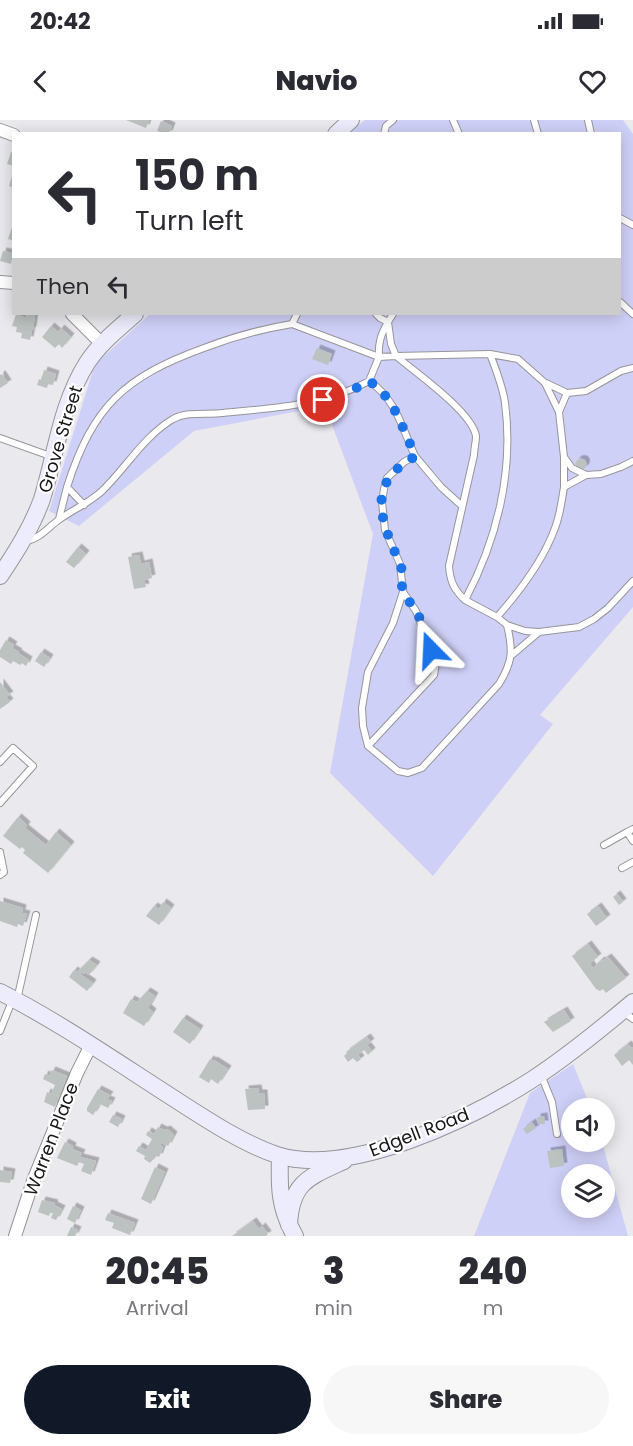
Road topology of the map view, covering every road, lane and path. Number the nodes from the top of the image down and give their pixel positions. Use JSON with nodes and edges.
{"nodes":[{"id":1,"x":351,"y":120,"type":"edge"},
{"id":2,"x":393,"y":120,"type":"edge"},
{"id":3,"x":338,"y":132,"type":"edge"},
{"id":4,"x":384,"y":132,"type":"edge"},
{"id":5,"x":621,"y":303,"type":"edge"},
{"id":6,"x":633,"y":314,"type":"edge"},
{"id":7,"x":73,"y":315,"type":"edge"},
{"id":8,"x":134,"y":315,"type":"edge"},
{"id":9,"x":296,"y":315,"type":"edge"},
{"id":10,"x":377,"y":315,"type":"edge"},
{"id":11,"x":392,"y":315,"type":"edge"},
{"id":12,"x":388,"y":322,"type":"junction"},
{"id":13,"x":292,"y":324,"type":"junction"},
{"id":14,"x":102,"y":344,"type":"junction"},
{"id":15,"x":490,"y":354,"type":"junction"},
{"id":16,"x":396,"y":356,"type":"junction"},
{"id":17,"x":379,"y":357,"type":"junction"},
{"id":18,"x":633,"y":368,"type":"edge"},
{"id":19,"x":369,"y":381,"type":"junction"},
{"id":20,"x":545,"y":383,"type":"junction"},
{"id":21,"x":567,"y":393,"type":"junction"},
{"id":22,"x":559,"y":412,"type":"junction"},
{"id":23,"x":0,"y":438,"type":"edge"},
{"id":24,"x":416,"y":456,"type":"junction"},
{"id":25,"x":53,"y":457,"type":"junction"},
{"id":26,"x":564,"y":457,"type":"junction"},
{"id":27,"x":633,"y":461,"type":"edge"},
{"id":28,"x":586,"y":475,"type":"junction"},
{"id":29,"x":564,"y":487,"type":"junction"},
{"id":30,"x":67,"y":488,"type":"junction"},
{"id":31,"x":84,"y":505,"type":"junction"},
{"id":32,"x":462,"y":506,"type":"junction"},
{"id":33,"x":59,"y":519,"type":"junction"},
{"id":34,"x":22,"y":541,"type":"junction"},
{"id":35,"x":0,"y":576,"type":"edge"},
{"id":36,"x":633,"y":581,"type":"edge"},
{"id":37,"x":403,"y":592,"type":"junction"},
{"id":38,"x":465,"y":600,"type":"junction"},
{"id":39,"x":497,"y":617,"type":"junction"},
{"id":40,"x":507,"y":625,"type":"junction"},
{"id":41,"x":539,"y":632,"type":"junction"},
{"id":42,"x":512,"y":655,"type":"junction"},
{"id":43,"x":368,"y":746,"type":"junction"},
{"id":44,"x":0,"y":762,"type":"edge"},
{"id":45,"x":0,"y":803,"type":"edge"},
{"id":46,"x":630,"y":830,"type":"edge"},
{"id":47,"x":633,"y":841,"type":"edge"},
{"id":48,"x":604,"y":845,"type":"dead end"},
{"id":49,"x":0,"y":852,"type":"edge"},
{"id":50,"x":633,"y":862,"type":"edge"},
{"id":51,"x":622,"y":868,"type":"dead end"},
{"id":52,"x":0,"y":875,"type":"edge"},
{"id":53,"x":36,"y":915,"type":"dead end"},
{"id":54,"x":10,"y":997,"type":"edge"},
{"id":55,"x":629,"y":1010,"type":"edge"},
{"id":56,"x":0,"y":1031,"type":"edge"},
{"id":57,"x":91,"y":1045,"type":"junction"},
{"id":58,"x":540,"y":1074,"type":"junction"},
{"id":59,"x":557,"y":1134,"type":"dead end"},
{"id":60,"x":356,"y":1155,"type":"junction"},
{"id":61,"x":280,"y":1156,"type":"junction"},
{"id":62,"x":292,"y":1230,"type":"edge"},
{"id":63,"x":15,"y":1236,"type":"edge"}],
"edges":[{"from":1,"to":3,"type":"main road"},
{"from":2,"to":4,"type":"lane"},
{"from":5,"to":6,"type":"lane"},
{"from":7,"to":14,"type":"street"},
{"from":8,"to":14,"type":"main road","name":"Grove Street"},
{"from":9,"to":13,"type":"lane"},
{"from":10,"to":12,"type":"lane"},
{"from":11,"to":12,"type":"lane"},
{"from":12,"to":16,"type":"lane"},
{"from":12,"to":17,"type":"lane"},
{"from":13,"to":17,"type":"lane"},
{"from":13,"to":30,"type":"lane"},
{"from":14,"to":25,"type":"main road","name":"Grove Street"},
{"from":15,"to":16,"type":"lane"},
{"from":15,"to":20,"type":"lane"},
{"from":15,"to":38,"type":"lane"},
{"from":16,"to":17,"type":"lane"},
{"from":16,"to":32,"type":"lane"},
{"from":17,"to":19,"type":"lane"},
{"from":18,"to":21,"type":"lane"},
{"from":19,"to":24,"type":"lane"},
{"from":19,"to":31,"type":"lane"},
{"from":20,"to":21,"type":"lane"},
{"from":20,"to":22,"type":"lane"},
{"from":21,"to":22,"type":"lane"},
{"from":22,"to":26,"type":"lane"},
{"from":23,"to":25,"type":"lane"},
{"from":24,"to":32,"type":"lane"},
{"from":24,"to":37,"type":"lane"},
{"from":25,"to":34,"type":"main road","name":"Grove Street"},
{"from":26,"to":28,"type":"lane"},
{"from":26,"to":29,"type":"lane"},
{"from":27,"to":28,"type":"lane"},
{"from":28,"to":29,"type":"lane"},
{"from":29,"to":39,"type":"lane"},
{"from":30,"to":31,"type":"lane"},
{"from":30,"to":33,"type":"lane"},
{"from":31,"to":33,"type":"lane"},
{"from":32,"to":38,"type":"lane"},
{"from":33,"to":34,"type":"lane"},
{"from":34,"to":35,"type":"main road","name":"Grove Street"},
{"from":36,"to":41,"type":"lane"},
{"from":37,"to":43,"type":"lane"},
{"from":37,"to":43,"type":"lane"},
{"from":38,"to":39,"type":"lane"},
{"from":39,"to":40,"type":"lane"},
{"from":40,"to":41,"type":"lane"},
{"from":40,"to":42,"type":"lane"},
{"from":41,"to":42,"type":"lane"},
{"from":42,"to":43,"type":"lane"},
{"from":44,"to":45,"type":"lane"},
{"from":46,"to":47,"type":"lane"},
{"from":46,"to":48,"type":"lane"},
{"from":49,"to":52,"type":"lane"},
{"from":50,"to":51,"type":"lane"},
{"from":53,"to":54,"type":"lane"},
{"from":54,"to":56,"type":"lane"},
{"from":54,"to":57,"type":"main road","name":"Edgell Road"},
{"from":55,"to":58,"type":"main road","name":"Edgell Road"},
{"from":57,"to":61,"type":"main road","name":"Edgell Road"},
{"from":57,"to":63,"type":"street","name":"Warren Place"},
{"from":58,"to":59,"type":"lane"},
{"from":58,"to":60,"type":"main road","name":"Edgell Road"},
{"from":60,"to":61,"type":"main road","name":"Edgell Road"},
{"from":60,"to":62,"type":"main road"},
{"from":61,"to":62,"type":"main road"}]}
